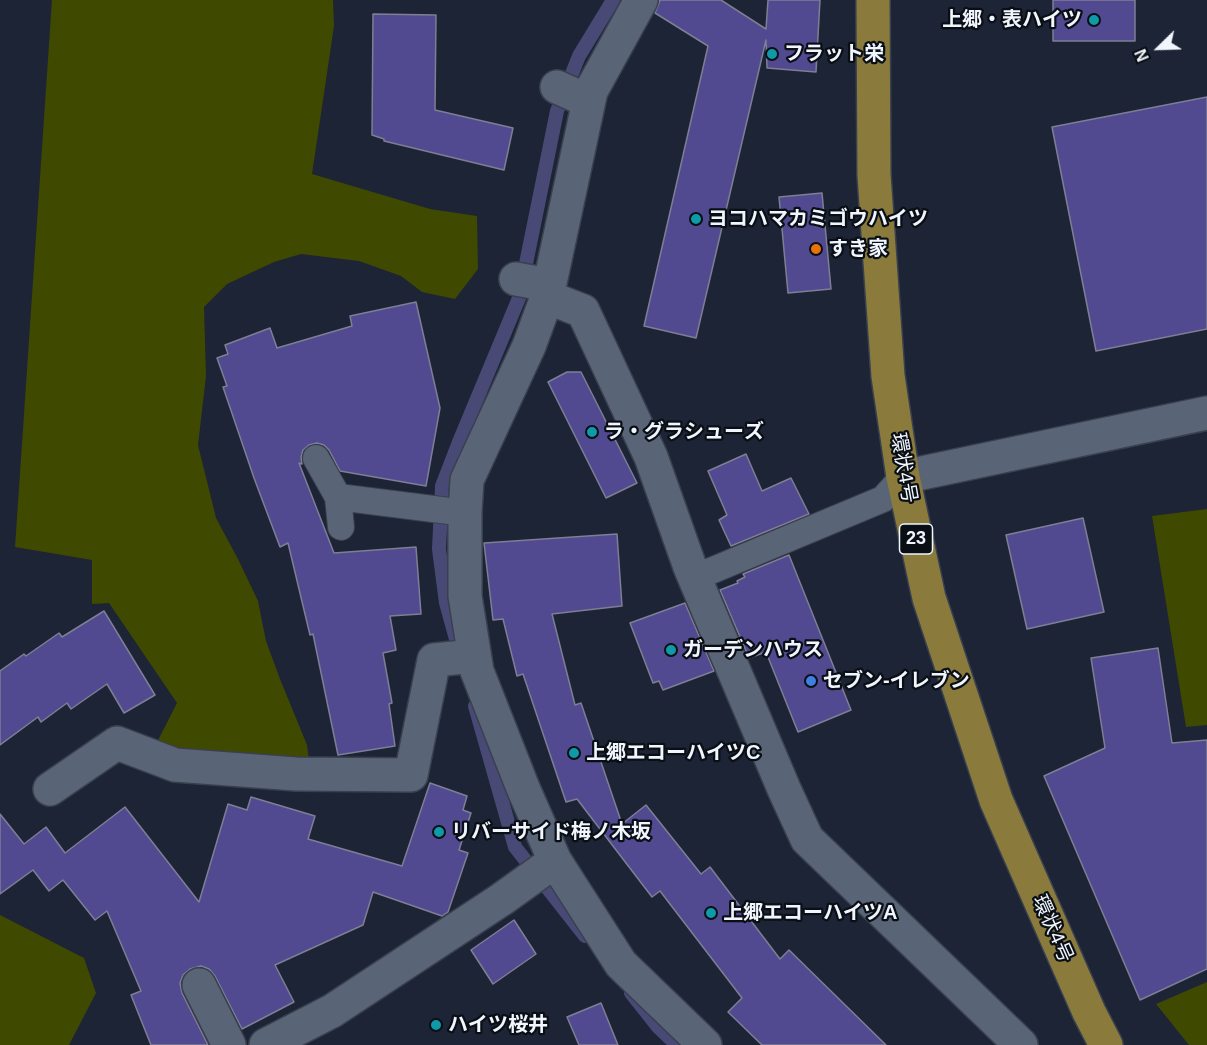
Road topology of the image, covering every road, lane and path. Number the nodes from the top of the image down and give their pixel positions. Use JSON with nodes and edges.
{"nodes":[{"id":1,"x":641,"y":0,"type":"edge"},
{"id":2,"x":873,"y":0,"type":"edge"},
{"id":3,"x":540,"y":286,"type":"junction"},
{"id":4,"x":1207,"y":413,"type":"edge"},
{"id":5,"x":316,"y":458,"type":"dead end"},
{"id":6,"x":903,"y":477,"type":"junction"},
{"id":7,"x":338,"y":496,"type":"junction"},
{"id":8,"x":464,"y":513,"type":"junction"},
{"id":9,"x":341,"y":527,"type":"dead end"},
{"id":10,"x":694,"y":578,"type":"junction"},
{"id":11,"x":472,"y":656,"type":"junction"},
{"id":12,"x":50,"y":789,"type":"dead end"},
{"id":13,"x":548,"y":865,"type":"junction"},
{"id":14,"x":199,"y":985,"type":"dead end"},
{"id":15,"x":229,"y":1045,"type":"edge"},
{"id":16,"x":266,"y":1045,"type":"edge"},
{"id":17,"x":705,"y":1045,"type":"edge"},
{"id":18,"x":1021,"y":1045,"type":"edge"},
{"id":19,"x":1106,"y":1045,"type":"edge"}],
"edges":[{"from":1,"to":3,"type":"street"},
{"from":2,"to":6,"type":"main road","name":"環状4号","number":"23"},
{"from":3,"to":8,"type":"street"},
{"from":3,"to":10,"type":"street"},
{"from":4,"to":6,"type":"street"},
{"from":5,"to":7,"type":"lane"},
{"from":6,"to":10,"type":"lane"},
{"from":6,"to":19,"type":"main road","name":"環状4号","number":"23"},
{"from":7,"to":8,"type":"lane"},
{"from":7,"to":9,"type":"lane"},
{"from":8,"to":11,"type":"street"},
{"from":10,"to":18,"type":"street"},
{"from":11,"to":12,"type":"street"},
{"from":11,"to":13,"type":"street"},
{"from":13,"to":16,"type":"street"},
{"from":13,"to":17,"type":"street"},
{"from":14,"to":15,"type":"street"}]}
